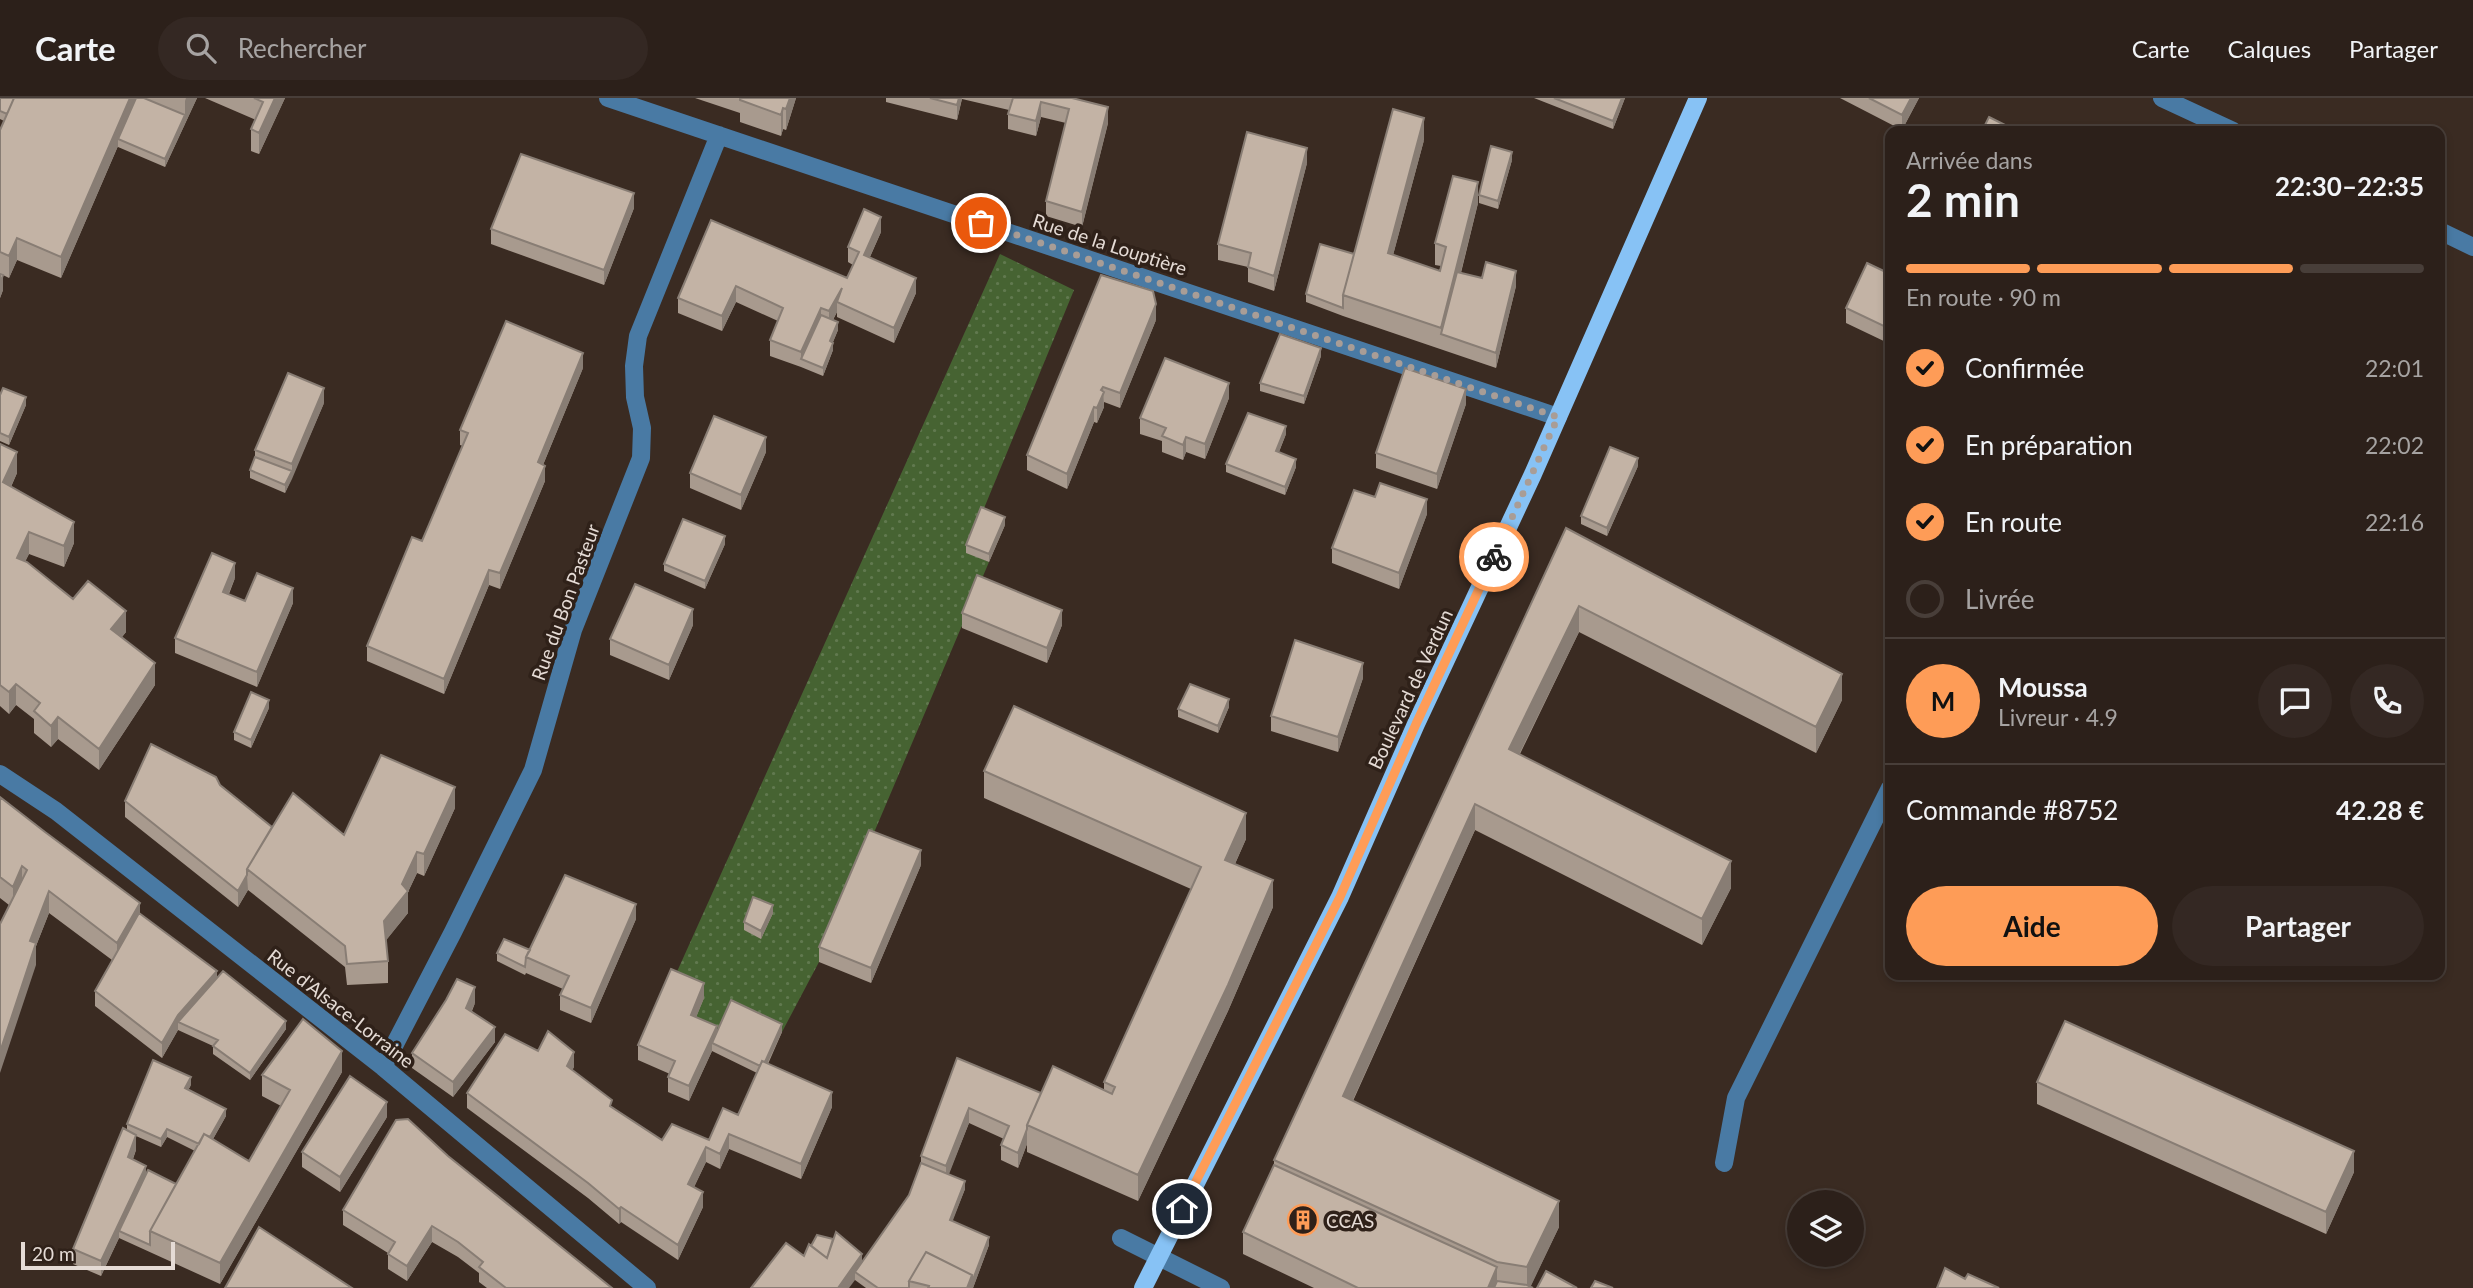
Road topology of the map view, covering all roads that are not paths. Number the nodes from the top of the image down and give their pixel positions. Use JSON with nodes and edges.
{"nodes":[{"id":1,"x":608,"y":98,"type":"edge"},
{"id":2,"x":1698,"y":98,"type":"edge"},
{"id":3,"x":2162,"y":98,"type":"edge"},
{"id":4,"x":631,"y":102,"type":"edge"},
{"id":5,"x":2217,"y":126,"type":"edge"},
{"id":6,"x":719,"y":135,"type":"junction"},
{"id":7,"x":2445,"y":233,"type":"edge"},
{"id":8,"x":2473,"y":247,"type":"edge"},
{"id":9,"x":1558,"y":417,"type":"junction"},
{"id":10,"x":0,"y":774,"type":"edge"},
{"id":11,"x":1885,"y":798,"type":"edge"},
{"id":12,"x":383,"y":1067,"type":"junction"},
{"id":13,"x":1724,"y":1163,"type":"dead end"},
{"id":14,"x":1121,"y":1238,"type":"dead end"},
{"id":15,"x":1158,"y":1257,"type":"junction"},
{"id":16,"x":647,"y":1288,"type":"edge"},
{"id":17,"x":1143,"y":1288,"type":"edge"},
{"id":18,"x":1221,"y":1288,"type":"edge"}],
"edges":[{"from":1,"to":4,"type":"street","name":"Rue de la Louptière"},
{"from":2,"to":9,"type":"main road","name":"Boulevard de Verdun"},
{"from":3,"to":5,"type":"street"},
{"from":4,"to":6,"type":"street","name":"Rue de la Louptière"},
{"from":6,"to":9,"type":"street","name":"Rue de la Louptière"},
{"from":6,"to":12,"type":"street","name":"Rue du Bon Pasteur"},
{"from":7,"to":8,"type":"street"},
{"from":9,"to":15,"type":"main road","name":"Boulevard de Verdun"},
{"from":10,"to":12,"type":"street","name":"Rue d'Alsace-Lorraine"},
{"from":11,"to":13,"type":"street"},
{"from":12,"to":16,"type":"street","name":"Rue d'Alsace-Lorraine"},
{"from":14,"to":15,"type":"street"},
{"from":15,"to":17,"type":"main road","name":"Boulevard de Verdun"},
{"from":15,"to":18,"type":"street"}]}
